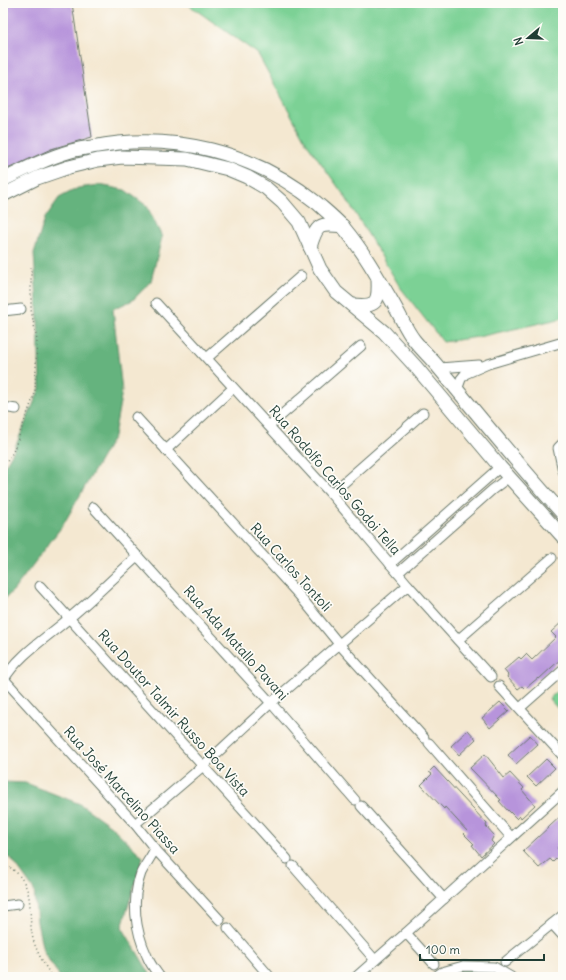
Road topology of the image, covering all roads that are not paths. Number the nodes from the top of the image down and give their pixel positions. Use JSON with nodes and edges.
{"nodes":[{"id":1,"x":3,"y":180,"type":"edge"},
{"id":2,"x":3,"y":195,"type":"edge"},
{"id":3,"x":342,"y":226,"type":"junction"},
{"id":4,"x":310,"y":247,"type":"junction"},
{"id":5,"x":301,"y":276,"type":"dead end"},
{"id":6,"x":378,"y":277,"type":"junction"},
{"id":7,"x":156,"y":302,"type":"dead end"},
{"id":8,"x":352,"y":305,"type":"junction"},
{"id":9,"x":21,"y":309,"type":"dead end"},
{"id":10,"x":3,"y":311,"type":"edge"},
{"id":11,"x":563,"y":342,"type":"edge"},
{"id":12,"x":361,"y":346,"type":"dead end"},
{"id":13,"x":207,"y":358,"type":"junction"},
{"id":14,"x":488,"y":364,"type":"junction"},
{"id":15,"x":439,"y":368,"type":"junction"},
{"id":16,"x":233,"y":388,"type":"junction"},
{"id":17,"x":457,"y":390,"type":"junction"},
{"id":18,"x":3,"y":408,"type":"edge"},
{"id":19,"x":16,"y":409,"type":"dead end"},
{"id":20,"x":423,"y":413,"type":"dead end"},
{"id":21,"x":136,"y":417,"type":"dead end"},
{"id":22,"x":269,"y":426,"type":"junction"},
{"id":23,"x":563,"y":443,"type":"edge"},
{"id":24,"x":166,"y":450,"type":"junction"},
{"id":25,"x":563,"y":471,"type":"edge"},
{"id":26,"x":505,"y":472,"type":"junction"},
{"id":27,"x":331,"y":494,"type":"junction"},
{"id":28,"x":93,"y":507,"type":"dead end"},
{"id":29,"x":563,"y":514,"type":"edge"},
{"id":30,"x":563,"y":536,"type":"edge"},
{"id":31,"x":138,"y":556,"type":"junction"},
{"id":32,"x":552,"y":558,"type":"dead end"},
{"id":33,"x":390,"y":564,"type":"junction"},
{"id":34,"x":398,"y":573,"type":"junction"},
{"id":35,"x":408,"y":585,"type":"junction"},
{"id":36,"x":40,"y":586,"type":"dead end"},
{"id":37,"x":69,"y":619,"type":"junction"},
{"id":38,"x":458,"y":640,"type":"junction"},
{"id":39,"x":339,"y":644,"type":"junction"},
{"id":40,"x":563,"y":670,"type":"edge"},
{"id":41,"x":491,"y":677,"type":"dead end"},
{"id":42,"x":3,"y":680,"type":"edge"},
{"id":43,"x":499,"y":686,"type":"dead end"},
{"id":44,"x":272,"y":703,"type":"junction"},
{"id":45,"x":520,"y":708,"type":"junction"},
{"id":46,"x":563,"y":756,"type":"edge"},
{"id":47,"x":203,"y":766,"type":"junction"},
{"id":48,"x":563,"y":791,"type":"edge"},
{"id":49,"x":135,"y":824,"type":"junction"},
{"id":50,"x":511,"y":837,"type":"junction"},
{"id":51,"x":155,"y":849,"type":"junction"},
{"id":52,"x":287,"y":858,"type":"dead end"},
{"id":53,"x":293,"y":866,"type":"dead end"},
{"id":54,"x":444,"y":899,"type":"junction"},
{"id":55,"x":18,"y":904,"type":"dead end"},
{"id":56,"x":3,"y":906,"type":"edge"},
{"id":57,"x":563,"y":914,"type":"edge"},
{"id":58,"x":220,"y":920,"type":"dead end"},
{"id":59,"x":552,"y":924,"type":"junction"},
{"id":60,"x":228,"y":928,"type":"dead end"},
{"id":61,"x":406,"y":933,"type":"junction"},
{"id":62,"x":563,"y":936,"type":"edge"},
{"id":63,"x":375,"y":960,"type":"junction"},
{"id":64,"x":505,"y":962,"type":"dead end"},
{"id":65,"x":434,"y":964,"type":"dead end"},
{"id":66,"x":160,"y":977,"type":"edge"},
{"id":67,"x":270,"y":977,"type":"edge"},
{"id":68,"x":356,"y":977,"type":"edge"},
{"id":69,"x":435,"y":977,"type":"edge"},
{"id":70,"x":511,"y":977,"type":"edge"}],
"edges":[{"from":1,"to":3,"type":"main road"},
{"from":2,"to":4,"type":"main road"},
{"from":3,"to":4,"type":"main road"},
{"from":3,"to":6,"type":"main road"},
{"from":4,"to":8,"type":"main road"},
{"from":5,"to":13,"type":"street"},
{"from":6,"to":8,"type":"main road"},
{"from":6,"to":15,"type":"main road"},
{"from":7,"to":13,"type":"street","name":"Rua Rodolfo Carlos Godoi Tella"},
{"from":8,"to":26,"type":"main road"},
{"from":9,"to":10,"type":"street"},
{"from":11,"to":14,"type":"street"},
{"from":12,"to":22,"type":"street"},
{"from":13,"to":16,"type":"street","name":"Rua Rodolfo Carlos Godoi Tella"},
{"from":14,"to":15,"type":"street"},
{"from":14,"to":17,"type":"street"},
{"from":15,"to":17,"type":"main road"},
{"from":16,"to":22,"type":"street","name":"Rua Rodolfo Carlos Godoi Tella"},
{"from":16,"to":24,"type":"street"},
{"from":17,"to":29,"type":"main road"},
{"from":18,"to":19,"type":"street"},
{"from":20,"to":27,"type":"street"},
{"from":21,"to":24,"type":"street","name":"Rua Carlos Tontoli"},
{"from":22,"to":27,"type":"street","name":"Rua Rodolfo Carlos Godoi Tella"},
{"from":23,"to":25,"type":"street"},
{"from":24,"to":39,"type":"street","name":"Rua Carlos Tontoli"},
{"from":26,"to":30,"type":"main road"},
{"from":26,"to":33,"type":"street"},
{"from":26,"to":34,"type":"street"},
{"from":27,"to":33,"type":"street","name":"Rua Rodolfo Carlos Godoi Tella"},
{"from":28,"to":31,"type":"street","name":"Rua Ada Matallo Pavani"},
{"from":31,"to":37,"type":"street"},
{"from":31,"to":44,"type":"street","name":"Rua Ada Matallo Pavani"},
{"from":32,"to":38,"type":"street"},
{"from":33,"to":34,"type":"street","name":"Rua Rodolfo Carlos Godoi Tella"},
{"from":34,"to":35,"type":"street","name":"Rua Rodolfo Carlos Godoi Tella"},
{"from":35,"to":38,"type":"street","name":"Rua Rodolfo Carlos Godoi Tella"},
{"from":35,"to":39,"type":"street"},
{"from":36,"to":37,"type":"street","name":"Rua Doutor Talmir Russo Boa Vista"},
{"from":37,"to":42,"type":"street"},
{"from":37,"to":47,"type":"street","name":"Rua Doutor Talmir Russo Boa Vista"},
{"from":38,"to":41,"type":"street","name":"Rua Rodolfo Carlos Godoi Tella"},
{"from":39,"to":44,"type":"street"},
{"from":39,"to":50,"type":"street","name":"Rua Carlos Tontoli"},
{"from":40,"to":45,"type":"street"},
{"from":42,"to":49,"type":"street","name":"Rua José Marcelino Piassa"},
{"from":43,"to":45,"type":"street"},
{"from":44,"to":47,"type":"street"},
{"from":44,"to":54,"type":"street","name":"Rua Ada Matallo Pavani"},
{"from":45,"to":46,"type":"street"},
{"from":47,"to":49,"type":"street"},
{"from":47,"to":52,"type":"street","name":"Rua Doutor Talmir Russo Boa Vista"},
{"from":48,"to":50,"type":"street"},
{"from":49,"to":51,"type":"street","name":"Rua José Marcelino Piassa"},
{"from":50,"to":54,"type":"street"},
{"from":51,"to":58,"type":"street","name":"Rua José Marcelino Piassa"},
{"from":51,"to":66,"type":"street"},
{"from":53,"to":63,"type":"street"},
{"from":54,"to":61,"type":"street"},
{"from":55,"to":56,"type":"street"},
{"from":57,"to":59,"type":"street"},
{"from":59,"to":62,"type":"street"},
{"from":59,"to":64,"type":"street"},
{"from":60,"to":67,"type":"street"},
{"from":61,"to":63,"type":"street"},
{"from":61,"to":65,"type":"street"},
{"from":63,"to":68,"type":"street"},
{"from":69,"to":70,"type":"street"}]}
